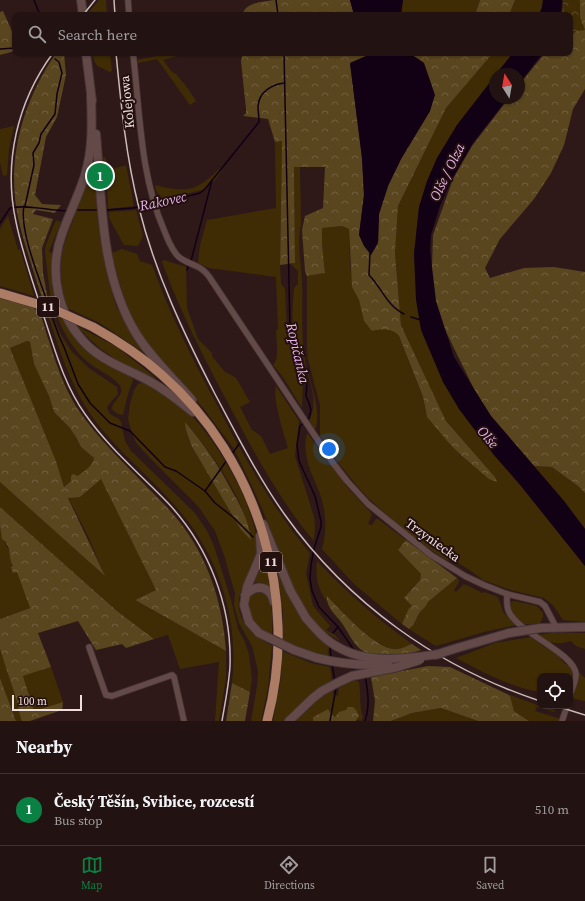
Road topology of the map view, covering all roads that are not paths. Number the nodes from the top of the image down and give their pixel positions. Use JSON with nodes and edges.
{"nodes":[{"id":1,"x":81,"y":0,"type":"edge"},
{"id":2,"x":128,"y":0,"type":"edge"},
{"id":3,"x":83,"y":12,"type":"edge"},
{"id":4,"x":129,"y":12,"type":"edge"},
{"id":5,"x":86,"y":56,"type":"edge"},
{"id":6,"x":133,"y":56,"type":"edge"},
{"id":7,"x":91,"y":96,"type":"junction"},
{"id":8,"x":0,"y":293,"type":"edge"},
{"id":9,"x":202,"y":418,"type":"junction"},
{"id":10,"x":312,"y":432,"type":"joint"},
{"id":11,"x":254,"y":506,"type":"junction"},
{"id":12,"x":507,"y":594,"type":"junction"},
{"id":13,"x":245,"y":595,"type":"junction"},
{"id":14,"x":278,"y":620,"type":"junction"},
{"id":15,"x":556,"y":627,"type":"junction"},
{"id":16,"x":585,"y":627,"type":"edge"},
{"id":17,"x":89,"y":647,"type":"dead end"},
{"id":18,"x":440,"y":654,"type":"junction"},
{"id":19,"x":573,"y":684,"type":"edge"},
{"id":20,"x":566,"y":709,"type":"edge"},
{"id":21,"x":184,"y":721,"type":"edge"},
{"id":22,"x":267,"y":721,"type":"edge"},
{"id":23,"x":290,"y":721,"type":"edge"},
{"id":24,"x":562,"y":721,"type":"edge"}],
"edges":[{"from":1,"to":3,"type":"main road"},
{"from":2,"to":4,"type":"street"},
{"from":5,"to":7,"type":"main road"},
{"from":6,"to":10,"type":"street","name":"Kolejowa"},
{"from":7,"to":9,"type":"main road"},
{"from":7,"to":9,"type":"main road"},
{"from":8,"to":9,"type":"main road","number":"11","bridge":true},
{"from":9,"to":11,"type":"main road","number":"11"},
{"from":10,"to":12,"type":"street","name":"Trzyniecka"},
{"from":11,"to":13,"type":"main road"},
{"from":11,"to":14,"type":"main road","number":"11"},
{"from":11,"to":18,"type":"main road","bridge":true},
{"from":12,"to":15,"type":"street","name":"Trzyniecka"},
{"from":12,"to":19,"type":"street"},
{"from":13,"to":14,"type":"main road"},
{"from":13,"to":18,"type":"main road","bridge":true},
{"from":14,"to":22,"type":"main road","number":"11"},
{"from":15,"to":16,"type":"main road"},
{"from":15,"to":18,"type":"main road","bridge":true},
{"from":17,"to":21,"type":"street"},
{"from":18,"to":23,"type":"main road","bridge":true},
{"from":20,"to":24,"type":"street"}]}
